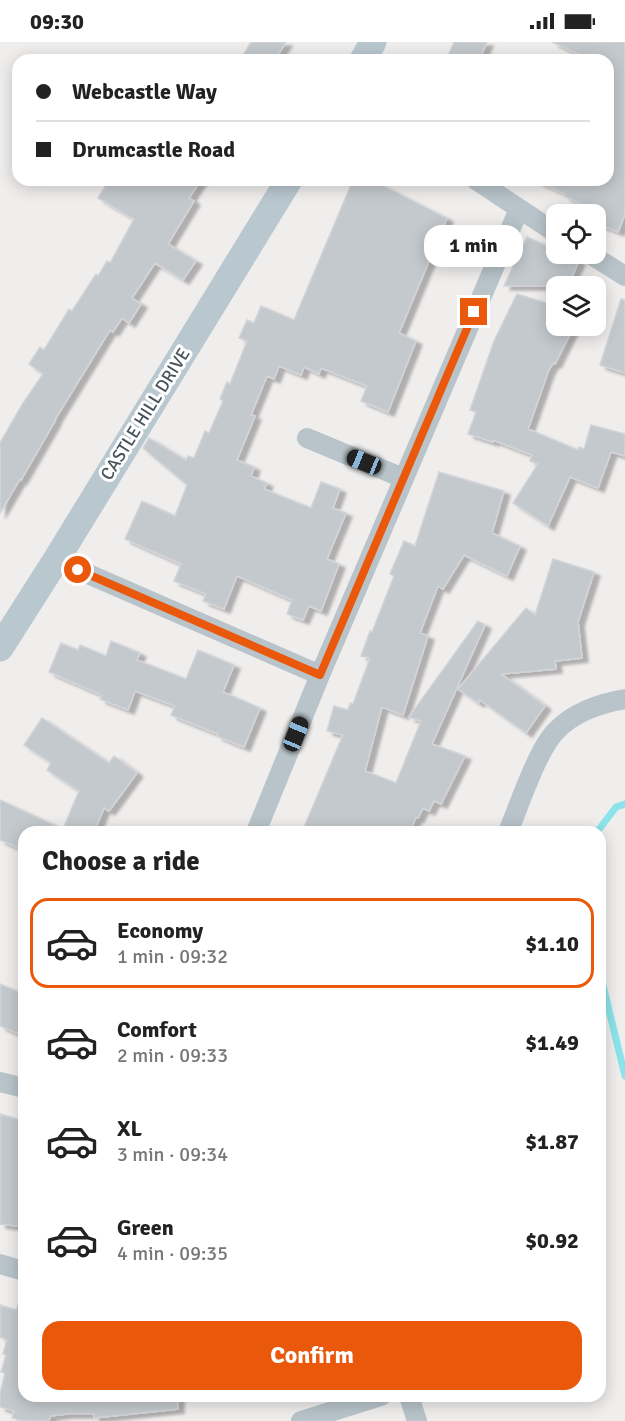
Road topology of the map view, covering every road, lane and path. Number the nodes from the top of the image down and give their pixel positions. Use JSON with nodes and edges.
{"nodes":[{"id":1,"x":286,"y":186,"type":"edge"},
{"id":2,"x":485,"y":186,"type":"edge"},
{"id":3,"x":519,"y":208,"type":"junction"},
{"id":4,"x":546,"y":226,"type":"edge"},
{"id":5,"x":606,"y":264,"type":"edge"},
{"id":6,"x":625,"y":276,"type":"edge"},
{"id":7,"x":307,"y":438,"type":"dead end"},
{"id":8,"x":403,"y":478,"type":"junction"},
{"id":9,"x":56,"y":560,"type":"junction"},
{"id":10,"x":0,"y":648,"type":"edge"},
{"id":11,"x":320,"y":675,"type":"junction"},
{"id":12,"x":625,"y":699,"type":"edge"},
{"id":13,"x":258,"y":826,"type":"edge"},
{"id":14,"x":511,"y":826,"type":"edge"},
{"id":15,"x":0,"y":1082,"type":"edge"},
{"id":16,"x":18,"y":1086,"type":"edge"},
{"id":17,"x":0,"y":1264,"type":"edge"},
{"id":18,"x":18,"y":1268,"type":"edge"},
{"id":19,"x":362,"y":1402,"type":"edge"},
{"id":20,"x":411,"y":1402,"type":"edge"},
{"id":21,"x":301,"y":1421,"type":"edge"},
{"id":22,"x":417,"y":1421,"type":"edge"}],
"edges":[{"from":1,"to":9,"type":"street","name":"CASTLE HILL DRIVE"},
{"from":2,"to":3,"type":"street"},
{"from":3,"to":4,"type":"street"},
{"from":3,"to":8,"type":"street"},
{"from":5,"to":6,"type":"street"},
{"from":7,"to":8,"type":"street"},
{"from":8,"to":11,"type":"street"},
{"from":9,"to":10,"type":"street","name":"CASTLE HILL DRIVE"},
{"from":9,"to":11,"type":"street"},
{"from":11,"to":13,"type":"street"},
{"from":12,"to":14,"type":"street"},
{"from":15,"to":16,"type":"street"},
{"from":17,"to":18,"type":"street"},
{"from":19,"to":21,"type":"street"},
{"from":20,"to":22,"type":"street"}]}
